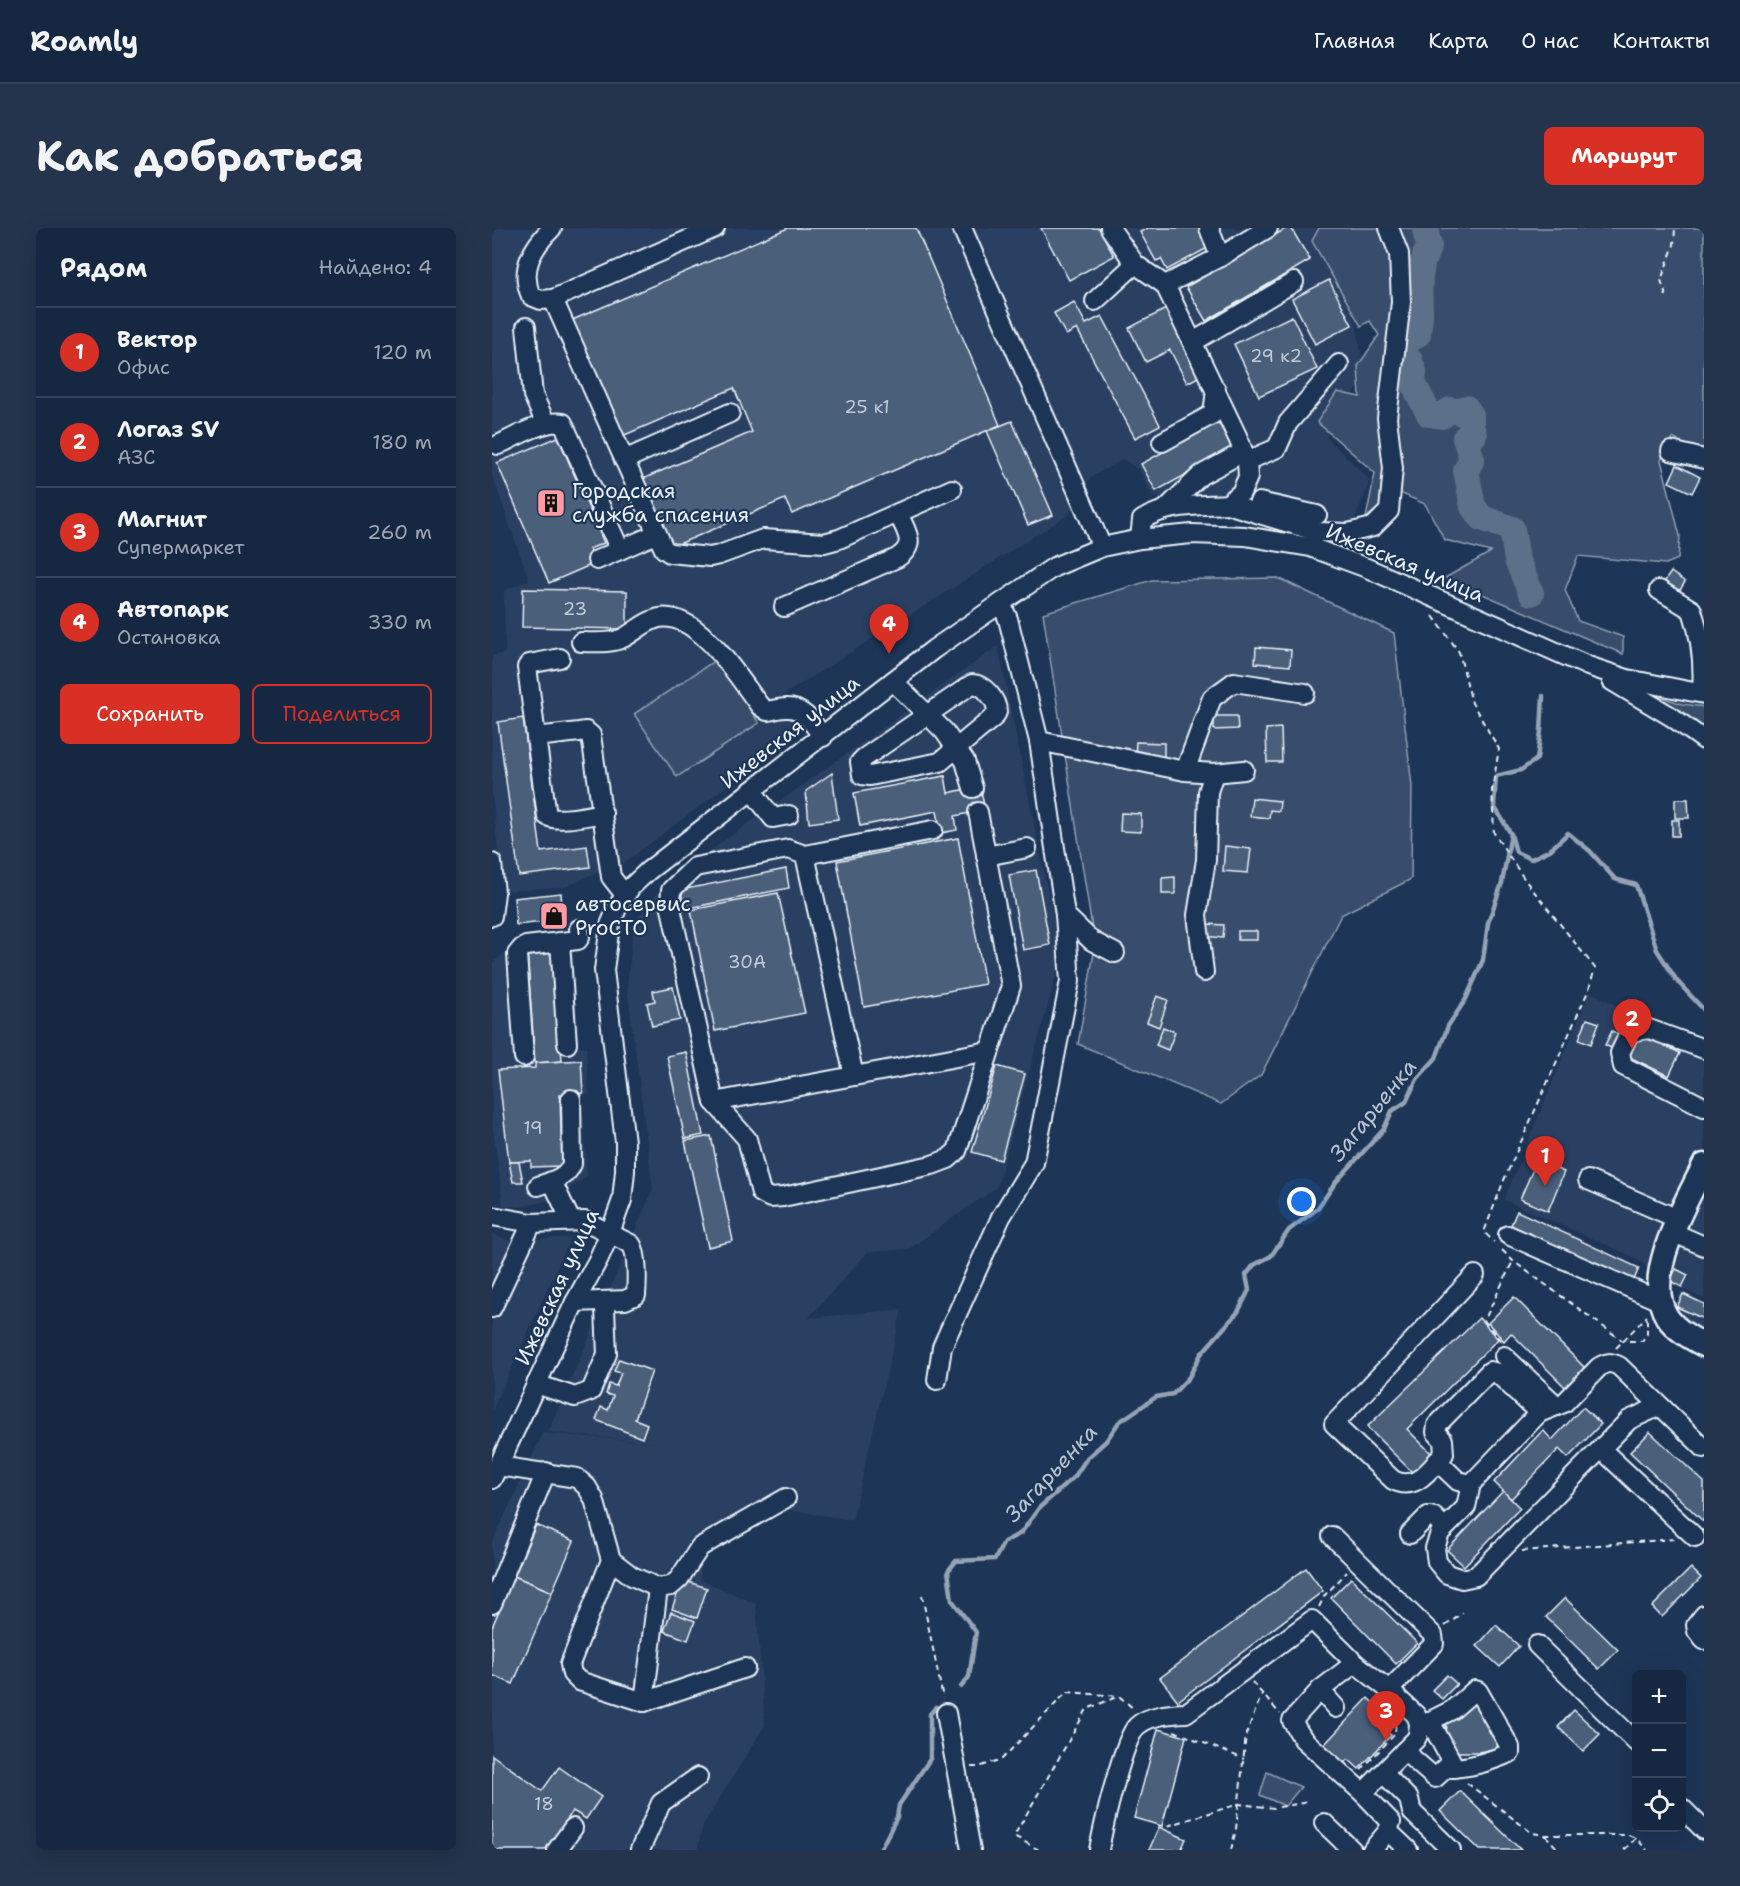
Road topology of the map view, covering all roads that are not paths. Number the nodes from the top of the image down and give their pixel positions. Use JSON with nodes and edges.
{"nodes":[{"id":1,"x":552,"y":228,"type":"edge"},
{"id":2,"x":715,"y":228,"type":"edge"},
{"id":3,"x":962,"y":228,"type":"edge"},
{"id":4,"x":1110,"y":228,"type":"edge"},
{"id":5,"x":1209,"y":228,"type":"edge"},
{"id":6,"x":1268,"y":228,"type":"edge"},
{"id":7,"x":1389,"y":228,"type":"edge"},
{"id":8,"x":1220,"y":257,"type":"junction"},
{"id":9,"x":1135,"y":264,"type":"junction"},
{"id":10,"x":1294,"y":282,"type":"dead end"},
{"id":11,"x":1165,"y":285,"type":"junction"},
{"id":12,"x":553,"y":299,"type":"junction"},
{"id":13,"x":1095,"y":301,"type":"dead end"},
{"id":14,"x":526,"y":327,"type":"dead end"},
{"id":15,"x":1193,"y":342,"type":"junction"},
{"id":16,"x":1339,"y":364,"type":"dead end"},
{"id":17,"x":1216,"y":390,"type":"junction"},
{"id":18,"x":730,"y":413,"type":"dead end"},
{"id":19,"x":546,"y":424,"type":"junction"},
{"id":20,"x":1162,"y":442,"type":"dead end"},
{"id":21,"x":498,"y":445,"type":"dead end"},
{"id":22,"x":1671,"y":451,"type":"dead end"},
{"id":23,"x":1241,"y":459,"type":"junction"},
{"id":24,"x":1704,"y":459,"type":"edge"},
{"id":25,"x":624,"y":460,"type":"junction"},
{"id":26,"x":952,"y":489,"type":"dead end"},
{"id":27,"x":1232,"y":501,"type":"junction"},
{"id":28,"x":1166,"y":509,"type":"junction"},
{"id":29,"x":898,"y":513,"type":"junction"},
{"id":30,"x":1317,"y":515,"type":"dead end"},
{"id":31,"x":656,"y":534,"type":"junction"},
{"id":32,"x":1140,"y":539,"type":"junction"},
{"id":33,"x":1102,"y":547,"type":"junction"},
{"id":34,"x":620,"y":550,"type":"junction"},
{"id":35,"x":597,"y":560,"type":"dead end"},
{"id":36,"x":1659,"y":590,"type":"dead end"},
{"id":37,"x":1000,"y":603,"type":"junction"},
{"id":38,"x":784,"y":607,"type":"dead end"},
{"id":39,"x":581,"y":642,"type":"dead end"},
{"id":40,"x":560,"y":658,"type":"dead end"},
{"id":41,"x":1587,"y":666,"type":"junction"},
{"id":42,"x":893,"y":681,"type":"junction"},
{"id":43,"x":1704,"y":686,"type":"edge"},
{"id":44,"x":1305,"y":693,"type":"dead end"},
{"id":45,"x":927,"y":714,"type":"junction"},
{"id":46,"x":823,"y":736,"type":"junction"},
{"id":47,"x":536,"y":737,"type":"junction"},
{"id":48,"x":1704,"y":740,"type":"edge"},
{"id":49,"x":1039,"y":741,"type":"junction"},
{"id":50,"x":957,"y":749,"type":"junction"},
{"id":51,"x":1244,"y":770,"type":"dead end"},
{"id":52,"x":1185,"y":771,"type":"junction"},
{"id":53,"x":1214,"y":773,"type":"junction"},
{"id":54,"x":973,"y":788,"type":"dead end"},
{"id":55,"x":752,"y":791,"type":"junction"},
{"id":56,"x":978,"y":812,"type":"dead end"},
{"id":57,"x":603,"y":813,"type":"junction"},
{"id":58,"x":789,"y":815,"type":"dead end"},
{"id":59,"x":933,"y":830,"type":"dead end"},
{"id":60,"x":1027,"y":848,"type":"dead end"},
{"id":61,"x":805,"y":855,"type":"junction"},
{"id":62,"x":986,"y":856,"type":"junction"},
{"id":63,"x":492,"y":863,"type":"edge"},
{"id":64,"x":625,"y":895,"type":"junction"},
{"id":65,"x":1065,"y":915,"type":"junction"},
{"id":66,"x":492,"y":916,"type":"edge"},
{"id":67,"x":610,"y":925,"type":"junction"},
{"id":68,"x":556,"y":937,"type":"junction"},
{"id":69,"x":1115,"y":953,"type":"dead end"},
{"id":70,"x":1204,"y":972,"type":"dead end"},
{"id":71,"x":567,"y":1044,"type":"dead end"},
{"id":72,"x":1704,"y":1049,"type":"edge"},
{"id":73,"x":989,"y":1051,"type":"junction"},
{"id":74,"x":524,"y":1057,"type":"dead end"},
{"id":75,"x":854,"y":1076,"type":"junction"},
{"id":76,"x":571,"y":1099,"type":"dead end"},
{"id":77,"x":714,"y":1102,"type":"junction"},
{"id":78,"x":1704,"y":1107,"type":"edge"},
{"id":79,"x":1704,"y":1166,"type":"edge"},
{"id":80,"x":1587,"y":1180,"type":"dead end"},
{"id":81,"x":492,"y":1216,"type":"edge"},
{"id":82,"x":572,"y":1221,"type":"junction"},
{"id":83,"x":532,"y":1223,"type":"junction"},
{"id":84,"x":1675,"y":1226,"type":"junction"},
{"id":85,"x":610,"y":1233,"type":"junction"},
{"id":86,"x":1508,"y":1235,"type":"dead end"},
{"id":87,"x":1704,"y":1246,"type":"edge"},
{"id":88,"x":1475,"y":1275,"type":"dead end"},
{"id":89,"x":575,"y":1302,"type":"junction"},
{"id":90,"x":1662,"y":1302,"type":"junction"},
{"id":91,"x":492,"y":1308,"type":"edge"},
{"id":92,"x":605,"y":1309,"type":"dead end"},
{"id":93,"x":1704,"y":1345,"type":"edge"},
{"id":94,"x":1504,"y":1356,"type":"road end"},
{"id":95,"x":937,"y":1380,"type":"dead end"},
{"id":96,"x":536,"y":1384,"type":"junction"},
{"id":97,"x":1557,"y":1406,"type":"junction"},
{"id":98,"x":1660,"y":1406,"type":"junction"},
{"id":99,"x":1539,"y":1413,"type":"junction"},
{"id":100,"x":1704,"y":1448,"type":"edge"},
{"id":101,"x":1601,"y":1449,"type":"junction"},
{"id":102,"x":1437,"y":1461,"type":"junction"},
{"id":103,"x":495,"y":1472,"type":"edge"},
{"id":104,"x":546,"y":1473,"type":"junction"},
{"id":105,"x":1471,"y":1484,"type":"junction"},
{"id":106,"x":786,"y":1498,"type":"dead end"},
{"id":107,"x":1445,"y":1528,"type":"junction"},
{"id":108,"x":1410,"y":1534,"type":"dead end"},
{"id":109,"x":1332,"y":1536,"type":"dead end"},
{"id":110,"x":1695,"y":1537,"type":"road end"},
{"id":111,"x":611,"y":1560,"type":"junction"},
{"id":112,"x":658,"y":1588,"type":"junction"},
{"id":113,"x":492,"y":1604,"type":"edge"},
{"id":114,"x":1704,"y":1616,"type":"edge"},
{"id":115,"x":1704,"y":1640,"type":"edge"},
{"id":116,"x":1537,"y":1645,"type":"dead end"},
{"id":117,"x":1355,"y":1663,"type":"junction"},
{"id":118,"x":745,"y":1668,"type":"dead end"},
{"id":119,"x":1320,"y":1690,"type":"junction"},
{"id":120,"x":1389,"y":1690,"type":"junction"},
{"id":121,"x":644,"y":1702,"type":"junction"},
{"id":122,"x":944,"y":1705,"type":"road end"},
{"id":123,"x":1336,"y":1708,"type":"dead end"},
{"id":124,"x":1632,"y":1738,"type":"edge"},
{"id":125,"x":1404,"y":1751,"type":"junction"},
{"id":126,"x":1450,"y":1768,"type":"junction"},
{"id":127,"x":1383,"y":1773,"type":"junction"},
{"id":128,"x":698,"y":1777,"type":"dead end"},
{"id":129,"x":1363,"y":1793,"type":"junction"},
{"id":130,"x":1686,"y":1812,"type":"edge"},
{"id":131,"x":1324,"y":1823,"type":"dead end"},
{"id":132,"x":573,"y":1828,"type":"dead end"},
{"id":133,"x":1704,"y":1830,"type":"edge"},
{"id":134,"x":1388,"y":1831,"type":"junction"},
{"id":135,"x":557,"y":1850,"type":"edge"},
{"id":136,"x":640,"y":1850,"type":"edge"},
{"id":137,"x":971,"y":1850,"type":"edge"},
{"id":138,"x":1099,"y":1850,"type":"edge"},
{"id":139,"x":1352,"y":1850,"type":"edge"},
{"id":140,"x":1372,"y":1850,"type":"edge"},
{"id":141,"x":1408,"y":1850,"type":"edge"},
{"id":142,"x":1451,"y":1850,"type":"edge"}],
"edges":[{"from":1,"to":12,"type":"street"},
{"from":2,"to":12,"type":"street"},
{"from":3,"to":33,"type":"street"},
{"from":4,"to":9,"type":"street"},
{"from":5,"to":8,"type":"street"},
{"from":6,"to":8,"type":"street"},
{"from":7,"to":27,"type":"street"},
{"from":8,"to":11,"type":"street"},
{"from":9,"to":11,"type":"street"},
{"from":9,"to":13,"type":"street"},
{"from":10,"to":15,"type":"street"},
{"from":11,"to":15,"type":"street"},
{"from":12,"to":25,"type":"street"},
{"from":14,"to":19,"type":"street"},
{"from":15,"to":17,"type":"street"},
{"from":16,"to":23,"type":"street"},
{"from":17,"to":20,"type":"street"},
{"from":17,"to":23,"type":"street"},
{"from":18,"to":25,"type":"street"},
{"from":19,"to":21,"type":"street"},
{"from":19,"to":34,"type":"street"},
{"from":22,"to":24,"type":"street"},
{"from":23,"to":27,"type":"street"},
{"from":23,"to":28,"type":"street"},
{"from":25,"to":31,"type":"street"},
{"from":26,"to":29,"type":"street"},
{"from":27,"to":28,"type":"street"},
{"from":27,"to":30,"type":"street"},
{"from":28,"to":32,"type":"street"},
{"from":29,"to":31,"type":"street"},
{"from":29,"to":38,"type":"street"},
{"from":31,"to":34,"type":"street"},
{"from":32,"to":33,"type":"street","name":"Ижевская улица"},
{"from":32,"to":41,"type":"street","name":"Ижевская улица"},
{"from":33,"to":37,"type":"street","name":"Ижевская улица"},
{"from":34,"to":35,"type":"street"},
{"from":36,"to":43,"type":"street"},
{"from":37,"to":42,"type":"street","name":"Ижевская улица"},
{"from":37,"to":49,"type":"street"},
{"from":39,"to":46,"type":"street"},
{"from":40,"to":47,"type":"street"},
{"from":41,"to":43,"type":"street","name":"Ижевская улица"},
{"from":41,"to":48,"type":"street"},
{"from":42,"to":45,"type":"street"},
{"from":42,"to":46,"type":"street","name":"Ижевская улица"},
{"from":44,"to":52,"type":"street"},
{"from":45,"to":50,"type":"street"},
{"from":45,"to":50,"type":"street"},
{"from":45,"to":50,"type":"street"},
{"from":46,"to":55,"type":"street","name":"Ижевская улица"},
{"from":47,"to":57,"type":"street"},
{"from":47,"to":57,"type":"street"},
{"from":49,"to":52,"type":"street"},
{"from":49,"to":65,"type":"street"},
{"from":50,"to":54,"type":"street"},
{"from":51,"to":53,"type":"street"},
{"from":52,"to":53,"type":"street"},
{"from":53,"to":70,"type":"street"},
{"from":55,"to":58,"type":"street"},
{"from":55,"to":64,"type":"street","name":"Ижевская улица"},
{"from":56,"to":62,"type":"street"},
{"from":57,"to":64,"type":"street"},
{"from":59,"to":61,"type":"street"},
{"from":60,"to":62,"type":"street"},
{"from":61,"to":75,"type":"street"},
{"from":61,"to":77,"type":"street"},
{"from":62,"to":73,"type":"street"},
{"from":63,"to":66,"type":"street"},
{"from":64,"to":67,"type":"street","name":"Ижевская улица"},
{"from":65,"to":69,"type":"street"},
{"from":65,"to":95,"type":"street"},
{"from":67,"to":68,"type":"street"},
{"from":67,"to":85,"type":"street","name":"Ижевская улица"},
{"from":68,"to":71,"type":"street"},
{"from":68,"to":74,"type":"street"},
{"from":72,"to":78,"type":"street"},
{"from":73,"to":75,"type":"street"},
{"from":73,"to":77,"type":"street"},
{"from":75,"to":77,"type":"street"},
{"from":76,"to":82,"type":"street"},
{"from":79,"to":84,"type":"main road"},
{"from":80,"to":84,"type":"street"},
{"from":81,"to":83,"type":"street"},
{"from":82,"to":83,"type":"street"},
{"from":82,"to":85,"type":"street"},
{"from":83,"to":91,"type":"street"},
{"from":84,"to":87,"type":"street"},
{"from":84,"to":90,"type":"main road"},
{"from":85,"to":89,"type":"street","name":"Ижевская улица"},
{"from":85,"to":89,"type":"street"},
{"from":86,"to":90,"type":"street"},
{"from":88,"to":102,"type":"street"},
{"from":89,"to":96,"type":"street","name":"Ижевская улица"},
{"from":90,"to":93,"type":"main road"},
{"from":92,"to":96,"type":"street"},
{"from":94,"to":97,"type":"street"},
{"from":96,"to":103,"type":"street","name":"Ижевская улица"},
{"from":97,"to":98,"type":"street"},
{"from":97,"to":99,"type":"street"},
{"from":98,"to":100,"type":"street"},
{"from":98,"to":101,"type":"street"},
{"from":99,"to":102,"type":"street"},
{"from":99,"to":105,"type":"street"},
{"from":101,"to":107,"type":"street"},
{"from":101,"to":110,"type":"street"},
{"from":102,"to":105,"type":"street"},
{"from":103,"to":104,"type":"street"},
{"from":104,"to":111,"type":"street"},
{"from":104,"to":113,"type":"street"},
{"from":105,"to":107,"type":"street"},
{"from":106,"to":112,"type":"street"},
{"from":107,"to":108,"type":"street"},
{"from":109,"to":120,"type":"street"},
{"from":111,"to":112,"type":"street"},
{"from":111,"to":121,"type":"street"},
{"from":112,"to":121,"type":"street"},
{"from":114,"to":115,"type":"street"},
{"from":116,"to":124,"type":"street"},
{"from":117,"to":119,"type":"street"},
{"from":117,"to":120,"type":"street"},
{"from":117,"to":138,"type":"street"},
{"from":118,"to":121,"type":"street"},
{"from":119,"to":123,"type":"street"},
{"from":119,"to":129,"type":"street"},
{"from":120,"to":125,"type":"street"},
{"from":122,"to":137,"type":"street"},
{"from":125,"to":126,"type":"street"},
{"from":125,"to":127,"type":"street"},
{"from":126,"to":126,"type":"street"},
{"from":127,"to":129,"type":"street"},
{"from":127,"to":142,"type":"street"},
{"from":128,"to":136,"type":"street"},
{"from":129,"to":134,"type":"street"},
{"from":130,"to":133,"type":"street"},
{"from":131,"to":139,"type":"street"},
{"from":132,"to":135,"type":"street"},
{"from":134,"to":140,"type":"street"},
{"from":134,"to":141,"type":"street"}]}
